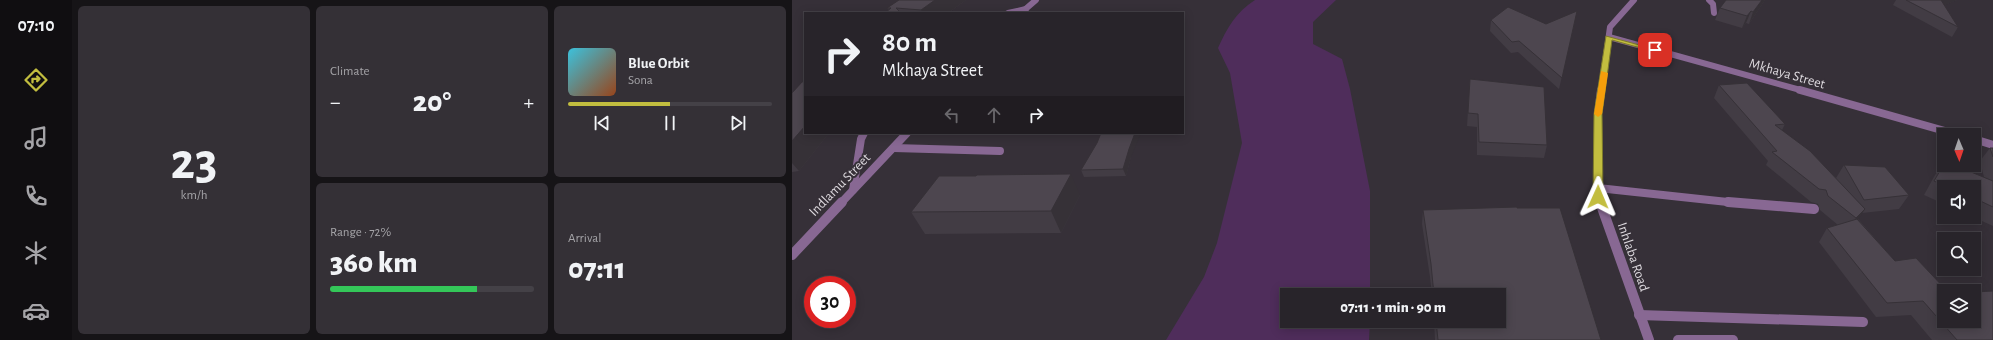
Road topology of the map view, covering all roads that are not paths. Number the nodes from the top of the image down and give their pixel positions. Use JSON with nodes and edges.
{"nodes":[{"id":1,"x":1036,"y":0,"type":"edge"},
{"id":2,"x":1634,"y":0,"type":"edge"},
{"id":3,"x":1709,"y":0,"type":"edge"},
{"id":4,"x":1024,"y":11,"type":"edge"},
{"id":5,"x":1714,"y":13,"type":"dead end"},
{"id":6,"x":1609,"y":37,"type":"junction"},
{"id":7,"x":1937,"y":129,"type":"edge"},
{"id":8,"x":864,"y":134,"type":"edge"},
{"id":9,"x":906,"y":134,"type":"edge"},
{"id":10,"x":1981,"y":141,"type":"edge"},
{"id":11,"x":1993,"y":144,"type":"edge"},
{"id":12,"x":894,"y":148,"type":"junction"},
{"id":13,"x":1000,"y":151,"type":"dead end"},
{"id":14,"x":1598,"y":188,"type":"junction"},
{"id":15,"x":853,"y":190,"type":"junction"},
{"id":16,"x":1814,"y":209,"type":"dead end"},
{"id":17,"x":792,"y":255,"type":"edge"},
{"id":18,"x":1640,"y":315,"type":"junction"},
{"id":19,"x":1863,"y":322,"type":"dead end"},
{"id":20,"x":1649,"y":340,"type":"edge"},
{"id":21,"x":1678,"y":340,"type":"edge"},
{"id":22,"x":1733,"y":340,"type":"edge"}],
"edges":[{"from":1,"to":4,"type":"street"},
{"from":2,"to":6,"type":"street","name":"Inhlaba Road"},
{"from":3,"to":5,"type":"street"},
{"from":6,"to":7,"type":"street","name":"Mkhaya Street"},
{"from":6,"to":14,"type":"street","name":"Inhlaba Road"},
{"from":8,"to":15,"type":"street"},
{"from":9,"to":12,"type":"street","name":"Indlamu Street"},
{"from":10,"to":11,"type":"street"},
{"from":12,"to":13,"type":"street"},
{"from":12,"to":15,"type":"street","name":"Indlamu Street"},
{"from":14,"to":16,"type":"street"},
{"from":14,"to":18,"type":"street","name":"Inhlaba Road"},
{"from":15,"to":17,"type":"street","name":"Indlamu Street"},
{"from":18,"to":19,"type":"street"},
{"from":18,"to":20,"type":"street","name":"Inhlaba Road"},
{"from":21,"to":22,"type":"street"}]}
